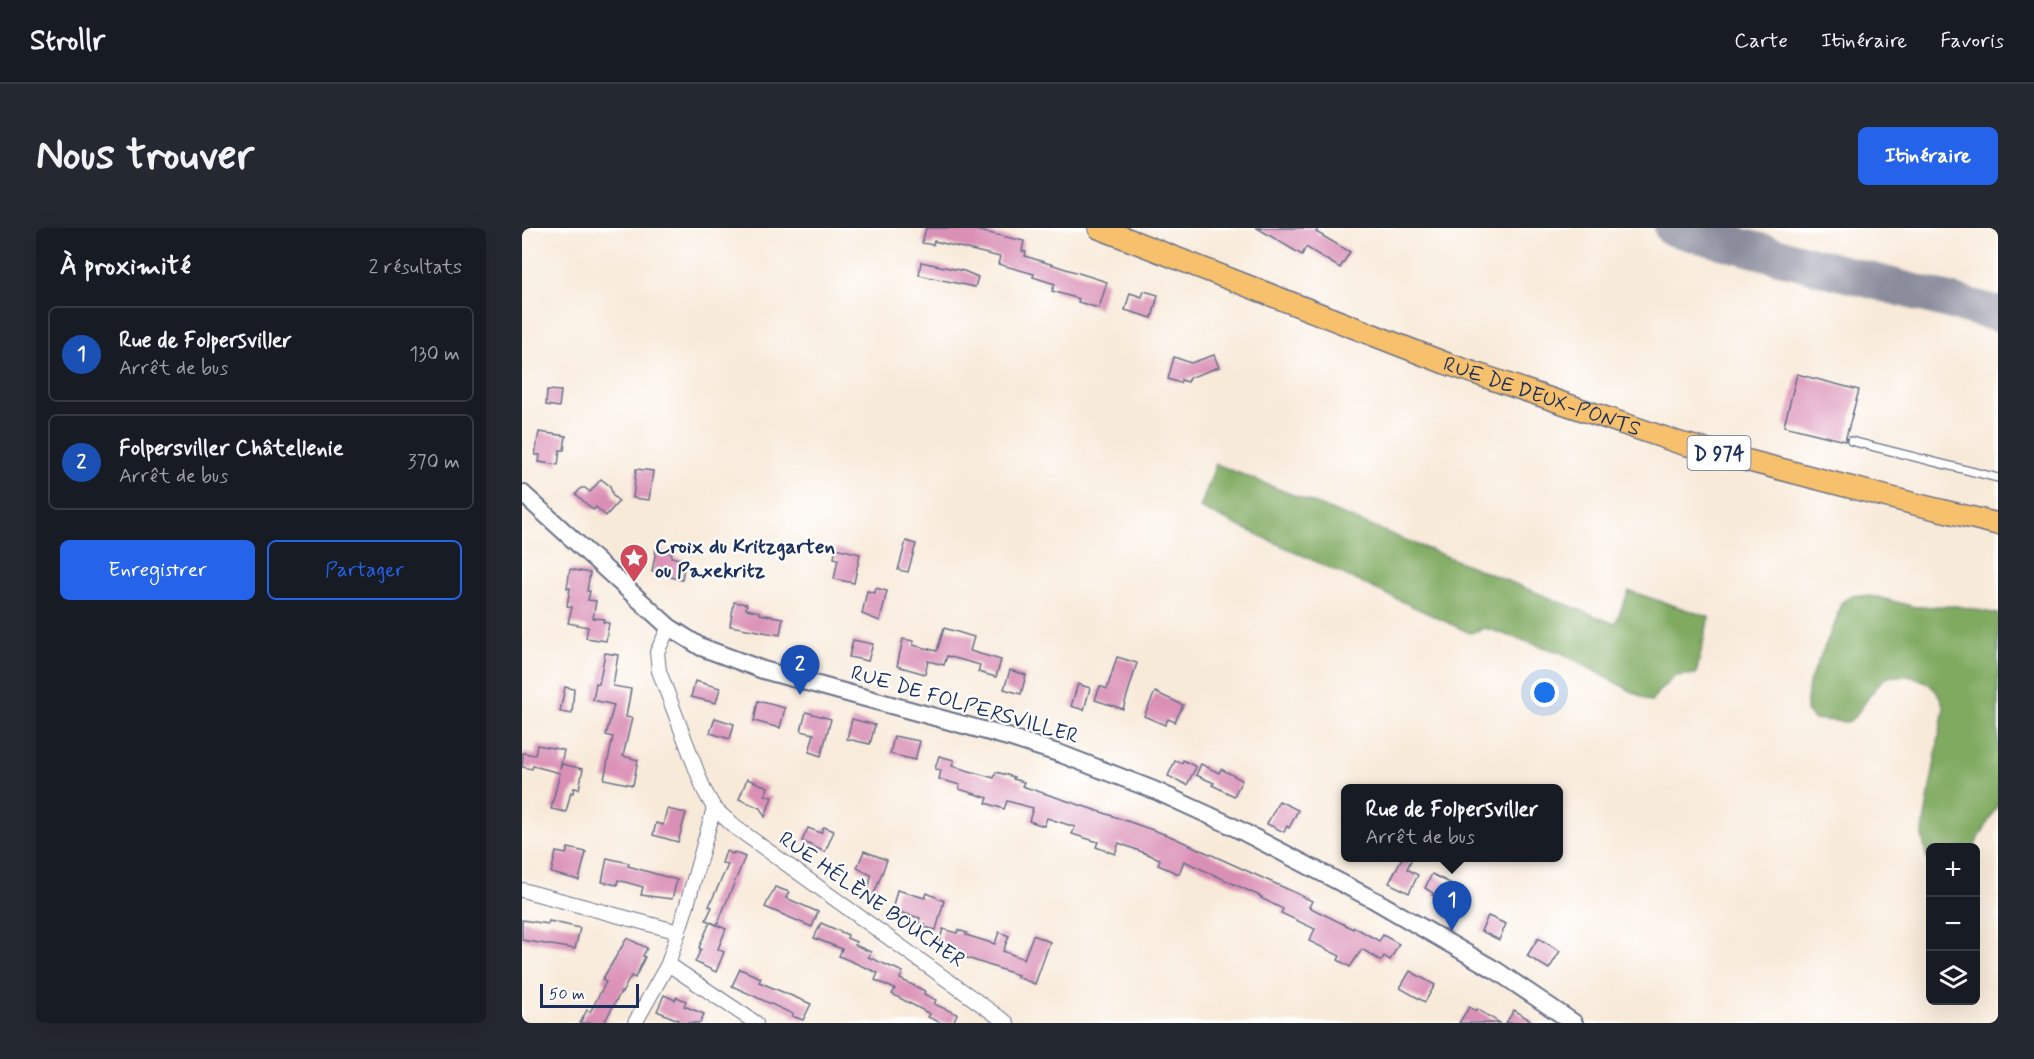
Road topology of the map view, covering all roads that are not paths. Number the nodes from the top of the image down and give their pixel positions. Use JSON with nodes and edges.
{"nodes":[{"id":1,"x":1099,"y":228,"type":"edge"},
{"id":2,"x":1851,"y":441,"type":"dead end"},
{"id":3,"x":1998,"y":478,"type":"edge"},
{"id":4,"x":522,"y":493,"type":"edge"},
{"id":5,"x":1998,"y":524,"type":"edge"},
{"id":6,"x":669,"y":627,"type":"junction"},
{"id":7,"x":714,"y":808,"type":"junction"},
{"id":8,"x":522,"y":890,"type":"edge"},
{"id":9,"x":679,"y":932,"type":"junction"},
{"id":10,"x":668,"y":964,"type":"junction"},
{"id":11,"x":986,"y":1007,"type":"junction"},
{"id":12,"x":635,"y":1023,"type":"edge"},
{"id":13,"x":756,"y":1023,"type":"edge"},
{"id":14,"x":988,"y":1023,"type":"edge"},
{"id":15,"x":1007,"y":1023,"type":"edge"},
{"id":16,"x":1574,"y":1023,"type":"edge"}],
"edges":[{"from":1,"to":5,"type":"main road","name":"RUE DE DEUX-PONTS","number":"D 974"},
{"from":2,"to":3,"type":"lane"},
{"from":4,"to":6,"type":"street","name":"RUE DE FOLPERSVILLER"},
{"from":6,"to":7,"type":"street"},
{"from":6,"to":16,"type":"street","name":"RUE DE FOLPERSVILLER"},
{"from":7,"to":9,"type":"street"},
{"from":7,"to":11,"type":"street","name":"RUE HÉLÈNE BOUCHER"},
{"from":8,"to":9,"type":"street"},
{"from":9,"to":10,"type":"street"},
{"from":10,"to":12,"type":"street"},
{"from":10,"to":13,"type":"street"},
{"from":11,"to":14,"type":"street"},
{"from":11,"to":15,"type":"street","name":"RUE HÉLÈNE BOUCHER"}]}
